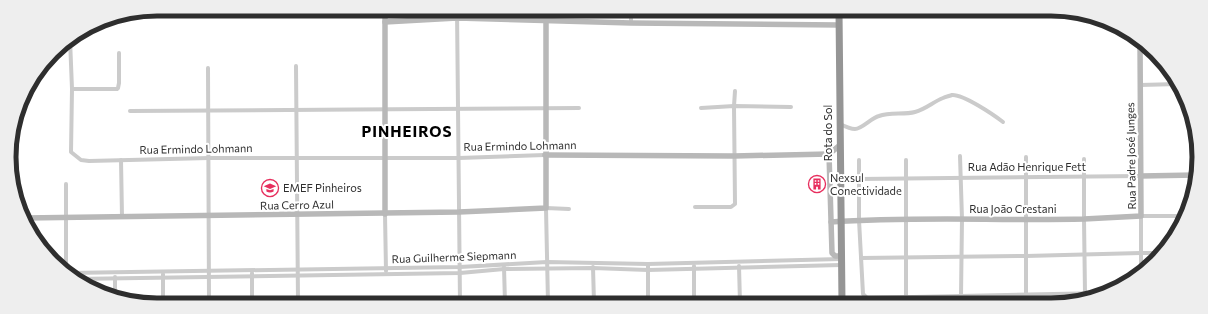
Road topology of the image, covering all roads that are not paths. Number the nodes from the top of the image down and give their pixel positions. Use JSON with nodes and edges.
{"nodes":[{"id":1,"x":385,"y":16,"type":"edge"},
{"id":2,"x":546,"y":16,"type":"edge"},
{"id":3,"x":631,"y":16,"type":"edge"},
{"id":4,"x":838,"y":16,"type":"edge"},
{"id":5,"x":457,"y":18,"type":"junction"},
{"id":6,"x":546,"y":21,"type":"junction"},
{"id":7,"x":385,"y":22,"type":"junction"},
{"id":8,"x":631,"y":23,"type":"junction"},
{"id":9,"x":839,"y":25,"type":"junction"},
{"id":10,"x":70,"y":46,"type":"edge"},
{"id":11,"x":1140,"y":48,"type":"edge"},
{"id":12,"x":119,"y":53,"type":"dead end"},
{"id":13,"x":296,"y":66,"type":"dead end"},
{"id":14,"x":208,"y":68,"type":"dead end"},
{"id":15,"x":1171,"y":84,"type":"edge"},
{"id":16,"x":1140,"y":85,"type":"junction"},
{"id":17,"x":72,"y":89,"type":"junction"},
{"id":18,"x":735,"y":91,"type":"dead end"},
{"id":19,"x":734,"y":106,"type":"junction"},
{"id":20,"x":791,"y":107,"type":"dead end"},
{"id":21,"x":457,"y":108,"type":"junction"},
{"id":22,"x":545,"y":108,"type":"junction"},
{"id":23,"x":579,"y":108,"type":"dead end"},
{"id":24,"x":701,"y":108,"type":"dead end"},
{"id":25,"x":385,"y":109,"type":"junction"},
{"id":26,"x":208,"y":110,"type":"junction"},
{"id":27,"x":130,"y":111,"type":"dead end"},
{"id":28,"x":296,"y":111,"type":"junction"},
{"id":29,"x":1003,"y":122,"type":"dead end"},
{"id":30,"x":839,"y":124,"type":"junction"},
{"id":31,"x":839,"y":146,"type":"junction"},
{"id":32,"x":545,"y":154,"type":"junction"},
{"id":33,"x":829,"y":154,"type":"junction"},
{"id":34,"x":734,"y":156,"type":"junction"},
{"id":35,"x":960,"y":156,"type":"dead end"},
{"id":36,"x":1026,"y":157,"type":"dead end"},
{"id":37,"x":209,"y":158,"type":"junction"},
{"id":38,"x":296,"y":158,"type":"junction"},
{"id":39,"x":384,"y":158,"type":"junction"},
{"id":40,"x":460,"y":158,"type":"junction"},
{"id":41,"x":1084,"y":159,"type":"dead end"},
{"id":42,"x":121,"y":160,"type":"junction"},
{"id":43,"x":859,"y":160,"type":"dead end"},
{"id":44,"x":906,"y":160,"type":"dead end"},
{"id":45,"x":1191,"y":175,"type":"edge"},
{"id":46,"x":1026,"y":176,"type":"junction"},
{"id":47,"x":1085,"y":176,"type":"junction"},
{"id":48,"x":1141,"y":176,"type":"junction"},
{"id":49,"x":960,"y":177,"type":"junction"},
{"id":50,"x":905,"y":178,"type":"junction"},
{"id":51,"x":859,"y":179,"type":"junction"},
{"id":52,"x":66,"y":184,"type":"dead end"},
{"id":53,"x":695,"y":207,"type":"dead end"},
{"id":54,"x":546,"y":208,"type":"junction"},
{"id":55,"x":569,"y":210,"type":"dead end"},
{"id":56,"x":459,"y":212,"type":"junction"},
{"id":57,"x":385,"y":214,"type":"junction"},
{"id":58,"x":296,"y":215,"type":"junction"},
{"id":59,"x":208,"y":216,"type":"junction"},
{"id":60,"x":1141,"y":216,"type":"junction"},
{"id":61,"x":1178,"y":216,"type":"edge"},
{"id":62,"x":122,"y":217,"type":"junction"},
{"id":63,"x":30,"y":218,"type":"edge"},
{"id":64,"x":66,"y":218,"type":"junction"},
{"id":65,"x":1026,"y":218,"type":"junction"},
{"id":66,"x":906,"y":219,"type":"junction"},
{"id":67,"x":962,"y":219,"type":"junction"},
{"id":68,"x":1084,"y":219,"type":"junction"},
{"id":69,"x":858,"y":220,"type":"junction"},
{"id":70,"x":840,"y":221,"type":"junction"},
{"id":71,"x":831,"y":222,"type":"junction"},
{"id":72,"x":1141,"y":253,"type":"junction"},
{"id":73,"x":1154,"y":253,"type":"edge"},
{"id":74,"x":1026,"y":256,"type":"junction"},
{"id":75,"x":1084,"y":256,"type":"junction"},
{"id":76,"x":961,"y":257,"type":"junction"},
{"id":77,"x":861,"y":258,"type":"junction"},
{"id":78,"x":906,"y":258,"type":"junction"},
{"id":79,"x":837,"y":260,"type":"junction"},
{"id":80,"x":739,"y":261,"type":"junction"},
{"id":81,"x":547,"y":262,"type":"junction"},
{"id":82,"x":593,"y":262,"type":"junction"},
{"id":83,"x":694,"y":262,"type":"junction"},
{"id":84,"x":620,"y":263,"type":"junction"},
{"id":85,"x":648,"y":264,"type":"junction"},
{"id":86,"x":67,"y":265,"type":"edge"},
{"id":87,"x":1141,"y":266,"type":"edge"},
{"id":88,"x":460,"y":267,"type":"junction"},
{"id":89,"x":504,"y":267,"type":"junction"},
{"id":90,"x":593,"y":268,"type":"junction"},
{"id":91,"x":694,"y":268,"type":"junction"},
{"id":92,"x":739,"y":268,"type":"junction"},
{"id":93,"x":298,"y":269,"type":"junction"},
{"id":94,"x":386,"y":269,"type":"junction"},
{"id":95,"x":547,"y":269,"type":"junction"},
{"id":96,"x":252,"y":270,"type":"junction"},
{"id":97,"x":620,"y":270,"type":"junction"},
{"id":98,"x":648,"y":270,"type":"junction"},
{"id":99,"x":77,"y":273,"type":"edge"},
{"id":100,"x":115,"y":273,"type":"junction"},
{"id":101,"x":460,"y":273,"type":"junction"},
{"id":102,"x":163,"y":274,"type":"junction"},
{"id":103,"x":209,"y":274,"type":"junction"},
{"id":104,"x":386,"y":274,"type":"junction"},
{"id":105,"x":298,"y":275,"type":"junction"},
{"id":106,"x":252,"y":276,"type":"junction"},
{"id":107,"x":115,"y":278,"type":"junction"},
{"id":108,"x":86,"y":279,"type":"edge"},
{"id":109,"x":115,"y":292,"type":"edge"},
{"id":110,"x":1085,"y":293,"type":"joint"},
{"id":111,"x":1026,"y":295,"type":"junction"},
{"id":112,"x":961,"y":296,"type":"junction"},
{"id":113,"x":906,"y":297,"type":"junction"},
{"id":114,"x":163,"y":298,"type":"edge"},
{"id":115,"x":209,"y":298,"type":"edge"},
{"id":116,"x":252,"y":298,"type":"edge"},
{"id":117,"x":298,"y":298,"type":"edge"},
{"id":118,"x":460,"y":298,"type":"edge"},
{"id":119,"x":505,"y":298,"type":"edge"},
{"id":120,"x":548,"y":298,"type":"edge"},
{"id":121,"x":594,"y":298,"type":"edge"},
{"id":122,"x":648,"y":298,"type":"edge"},
{"id":123,"x":694,"y":298,"type":"edge"},
{"id":124,"x":740,"y":298,"type":"edge"},
{"id":125,"x":841,"y":298,"type":"edge"}],
"edges":[{"from":1,"to":7,"type":"street"},
{"from":2,"to":6,"type":"street"},
{"from":3,"to":8,"type":"street"},
{"from":4,"to":9,"type":"highway","name":"Rota do Sol"},
{"from":5,"to":6,"type":"street"},
{"from":5,"to":7,"type":"street"},
{"from":5,"to":21,"type":"street"},
{"from":6,"to":8,"type":"street"},
{"from":6,"to":22,"type":"street"},
{"from":7,"to":25,"type":"street"},
{"from":8,"to":9,"type":"street"},
{"from":9,"to":30,"type":"highway","name":"Rota do Sol"},
{"from":10,"to":17,"type":"street"},
{"from":11,"to":16,"type":"street","name":"Rua Padre José Junges"},
{"from":12,"to":17,"type":"street"},
{"from":13,"to":28,"type":"street"},
{"from":14,"to":26,"type":"street"},
{"from":15,"to":16,"type":"street"},
{"from":16,"to":48,"type":"street","name":"Rua Padre José Junges"},
{"from":17,"to":42,"type":"street","name":"Rua Ermindo Lohmann"},
{"from":18,"to":19,"type":"street"},
{"from":19,"to":20,"type":"street"},
{"from":19,"to":24,"type":"street"},
{"from":19,"to":34,"type":"street"},
{"from":21,"to":22,"type":"street"},
{"from":21,"to":25,"type":"street"},
{"from":21,"to":40,"type":"street"},
{"from":22,"to":23,"type":"street"},
{"from":22,"to":32,"type":"street"},
{"from":25,"to":28,"type":"street"},
{"from":25,"to":39,"type":"street"},
{"from":26,"to":27,"type":"street"},
{"from":26,"to":28,"type":"street"},
{"from":26,"to":37,"type":"street"},
{"from":28,"to":38,"type":"street"},
{"from":29,"to":30,"type":"street"},
{"from":30,"to":31,"type":"highway","name":"Rota do Sol"},
{"from":31,"to":33,"type":"street"},
{"from":31,"to":70,"type":"highway","name":"Rota do Sol"},
{"from":32,"to":34,"type":"street","name":"Rua Ermindo Lohmann"},
{"from":32,"to":40,"type":"street","name":"Rua Ermindo Lohmann"},
{"from":32,"to":54,"type":"street"},
{"from":33,"to":34,"type":"street","name":"Rua Ermindo Lohmann"},
{"from":33,"to":71,"type":"street"},
{"from":34,"to":53,"type":"street"},
{"from":35,"to":49,"type":"street"},
{"from":36,"to":46,"type":"street"},
{"from":37,"to":38,"type":"street","name":"Rua Ermindo Lohmann"},
{"from":37,"to":42,"type":"street","name":"Rua Ermindo Lohmann"},
{"from":37,"to":59,"type":"street"},
{"from":38,"to":39,"type":"street","name":"Rua Ermindo Lohmann"},
{"from":38,"to":58,"type":"street"},
{"from":39,"to":40,"type":"street","name":"Rua Ermindo Lohmann"},
{"from":39,"to":57,"type":"street"},
{"from":40,"to":56,"type":"street"},
{"from":41,"to":47,"type":"street"},
{"from":42,"to":62,"type":"street"},
{"from":43,"to":51,"type":"street"},
{"from":44,"to":50,"type":"street"},
{"from":45,"to":48,"type":"street","name":"Rua Adão Henrique Fett"},
{"from":46,"to":47,"type":"street","name":"Rua Adão Henrique Fett"},
{"from":46,"to":49,"type":"street","name":"Rua Adão Henrique Fett"},
{"from":46,"to":65,"type":"street"},
{"from":47,"to":48,"type":"street","name":"Rua Adão Henrique Fett"},
{"from":47,"to":68,"type":"street"},
{"from":48,"to":60,"type":"street","name":"Rua Padre José Junges"},
{"from":49,"to":50,"type":"street","name":"Rua Adão Henrique Fett"},
{"from":49,"to":67,"type":"street"},
{"from":50,"to":51,"type":"street","name":"Rua Adão Henrique Fett"},
{"from":50,"to":66,"type":"street"},
{"from":51,"to":69,"type":"street"},
{"from":52,"to":64,"type":"street"},
{"from":54,"to":55,"type":"street","name":"Rua Cerro Azul"},
{"from":54,"to":56,"type":"street","name":"Rua Cerro Azul"},
{"from":54,"to":81,"type":"street"},
{"from":56,"to":57,"type":"street","name":"Rua Cerro Azul"},
{"from":56,"to":88,"type":"street"},
{"from":57,"to":58,"type":"street","name":"Rua Cerro Azul"},
{"from":57,"to":94,"type":"street"},
{"from":58,"to":59,"type":"street","name":"Rua Cerro Azul"},
{"from":58,"to":93,"type":"street"},
{"from":59,"to":62,"type":"street","name":"Rua Cerro Azul"},
{"from":59,"to":103,"type":"street"},
{"from":60,"to":61,"type":"street","name":"Rua João Crestani"},
{"from":60,"to":68,"type":"street","name":"Rua João Crestani"},
{"from":60,"to":72,"type":"street","name":"Rua Padre José Junges"},
{"from":62,"to":64,"type":"street","name":"Rua Cerro Azul"},
{"from":63,"to":64,"type":"street","name":"Rua Cerro Azul"},
{"from":64,"to":86,"type":"street"},
{"from":65,"to":67,"type":"street","name":"Rua João Crestani"},
{"from":65,"to":68,"type":"street","name":"Rua João Crestani"},
{"from":65,"to":74,"type":"street"},
{"from":66,"to":67,"type":"street","name":"Rua João Crestani"},
{"from":66,"to":69,"type":"street","name":"Rua João Crestani"},
{"from":66,"to":78,"type":"street"},
{"from":67,"to":76,"type":"street"},
{"from":68,"to":75,"type":"street"},
{"from":69,"to":70,"type":"street","name":"Rua João Crestani"},
{"from":69,"to":77,"type":"street"},
{"from":70,"to":71,"type":"street","name":"Rua João Crestani"},
{"from":70,"to":79,"type":"highway","name":"Rota do Sol"},
{"from":71,"to":79,"type":"street"},
{"from":72,"to":73,"type":"street"},
{"from":72,"to":75,"type":"street"},
{"from":72,"to":87,"type":"street","name":"Rua Padre José Junges"},
{"from":74,"to":75,"type":"street"},
{"from":74,"to":76,"type":"street"},
{"from":74,"to":111,"type":"street"},
{"from":75,"to":110,"type":"street"},
{"from":76,"to":78,"type":"street"},
{"from":76,"to":112,"type":"street"},
{"from":77,"to":78,"type":"street"},
{"from":77,"to":113,"type":"street"},
{"from":78,"to":113,"type":"street"},
{"from":79,"to":80,"type":"street","name":"Rua Guilherme Siepmann"},
{"from":79,"to":92,"type":"street","name":"Rua Guilherme Siepmann"},
{"from":79,"to":125,"type":"highway","name":"Rota do Sol"},
{"from":80,"to":83,"type":"street","name":"Rua Guilherme Siepmann"},
{"from":80,"to":92,"type":"street"},
{"from":81,"to":82,"type":"street","name":"Rua Guilherme Siepmann"},
{"from":81,"to":89,"type":"street","name":"Rua Guilherme Siepmann"},
{"from":81,"to":95,"type":"street"},
{"from":82,"to":84,"type":"street","name":"Rua Guilherme Siepmann"},
{"from":82,"to":90,"type":"street"},
{"from":83,"to":85,"type":"street","name":"Rua Guilherme Siepmann"},
{"from":83,"to":91,"type":"street"},
{"from":84,"to":85,"type":"street","name":"Rua Guilherme Siepmann"},
{"from":84,"to":97,"type":"street"},
{"from":85,"to":98,"type":"street"},
{"from":88,"to":89,"type":"street","name":"Rua Guilherme Siepmann"},
{"from":88,"to":94,"type":"street","name":"Rua Guilherme Siepmann"},
{"from":88,"to":101,"type":"street"},
{"from":89,"to":95,"type":"street","name":"Rua Guilherme Siepmann"},
{"from":89,"to":101,"type":"street","name":"Rua Guilherme Siepmann"},
{"from":89,"to":119,"type":"street"},
{"from":90,"to":95,"type":"street","name":"Rua Guilherme Siepmann"},
{"from":90,"to":97,"type":"street","name":"Rua Guilherme Siepmann"},
{"from":90,"to":121,"type":"street"},
{"from":91,"to":92,"type":"street","name":"Rua Guilherme Siepmann"},
{"from":91,"to":98,"type":"street","name":"Rua Guilherme Siepmann"},
{"from":91,"to":123,"type":"street"},
{"from":92,"to":124,"type":"street"},
{"from":93,"to":94,"type":"street","name":"Rua Guilherme Siepmann"},
{"from":93,"to":96,"type":"street","name":"Rua Guilherme Siepmann"},
{"from":93,"to":105,"type":"street"},
{"from":94,"to":104,"type":"street"},
{"from":95,"to":120,"type":"street"},
{"from":96,"to":103,"type":"street","name":"Rua Guilherme Siepmann"},
{"from":96,"to":106,"type":"street"},
{"from":97,"to":98,"type":"street","name":"Rua Guilherme Siepmann"},
{"from":98,"to":122,"type":"street"},
{"from":99,"to":100,"type":"street","name":"Rua Guilherme Siepmann"},
{"from":100,"to":102,"type":"street","name":"Rua Guilherme Siepmann"},
{"from":100,"to":107,"type":"street"},
{"from":101,"to":104,"type":"street","name":"Rua Guilherme Siepmann"},
{"from":101,"to":118,"type":"street"},
{"from":102,"to":103,"type":"street","name":"Rua Guilherme Siepmann"},
{"from":102,"to":107,"type":"street","name":"Rua Guilherme Siepmann"},
{"from":102,"to":114,"type":"street"},
{"from":103,"to":106,"type":"street","name":"Rua Guilherme Siepmann"},
{"from":103,"to":115,"type":"street"},
{"from":104,"to":105,"type":"street","name":"Rua Guilherme Siepmann"},
{"from":105,"to":106,"type":"street","name":"Rua Guilherme Siepmann"},
{"from":105,"to":117,"type":"street"},
{"from":106,"to":116,"type":"street"},
{"from":107,"to":108,"type":"street","name":"Rua Guilherme Siepmann"},
{"from":107,"to":109,"type":"street"},
{"from":110,"to":111,"type":"street"},
{"from":111,"to":112,"type":"street"},
{"from":112,"to":113,"type":"street"}]}
